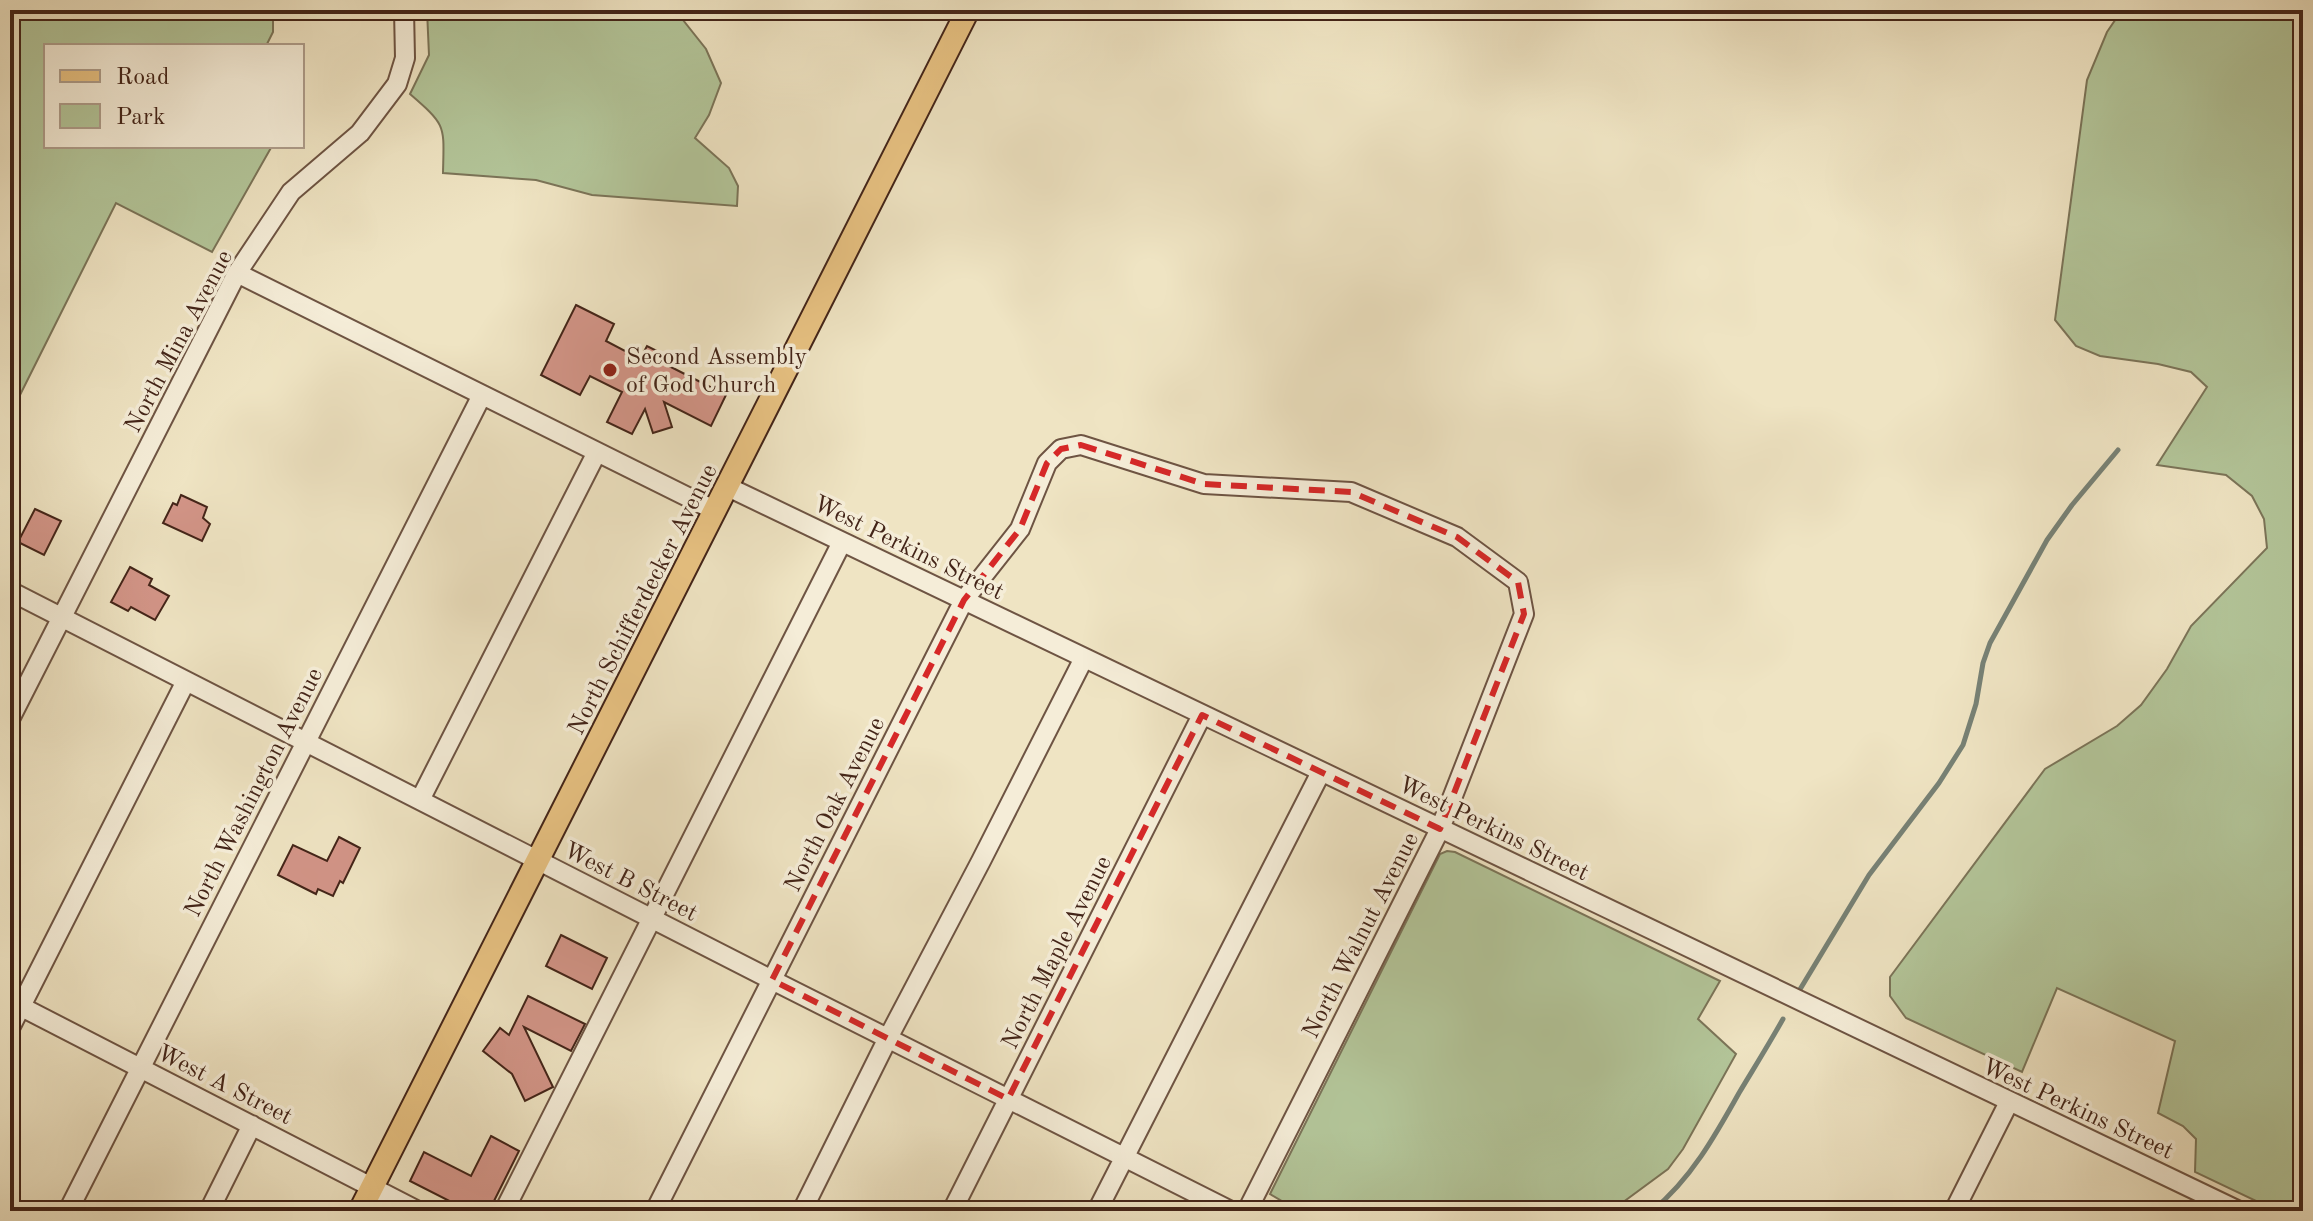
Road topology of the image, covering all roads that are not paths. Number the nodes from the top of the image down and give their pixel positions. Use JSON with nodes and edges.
{"nodes":[{"id":1,"x":404,"y":10,"type":"edge"},
{"id":2,"x":968,"y":10,"type":"edge"},
{"id":3,"x":237,"y":273,"type":"junction"},
{"id":4,"x":482,"y":395,"type":"junction"},
{"id":5,"x":1081,"y":445,"type":"joint"},
{"id":6,"x":597,"y":452,"type":"junction"},
{"id":7,"x":728,"y":487,"type":"junction"},
{"id":8,"x":716,"y":511,"type":"junction"},
{"id":9,"x":842,"y":542,"type":"junction"},
{"id":10,"x":10,"y":591,"type":"edge"},
{"id":11,"x":964,"y":600,"type":"junction"},
{"id":12,"x":62,"y":618,"type":"junction"},
{"id":13,"x":1084,"y":658,"type":"junction"},
{"id":14,"x":186,"y":681,"type":"junction"},
{"id":15,"x":1202,"y":715,"type":"junction"},
{"id":16,"x":10,"y":719,"type":"edge"},
{"id":17,"x":305,"y":742,"type":"junction"},
{"id":18,"x":1321,"y":772,"type":"junction"},
{"id":19,"x":420,"y":800,"type":"junction"},
{"id":20,"x":1440,"y":829,"type":"junction"},
{"id":21,"x":539,"y":860,"type":"junction"},
{"id":22,"x":652,"y":918,"type":"junction"},
{"id":23,"x":772,"y":980,"type":"junction"},
{"id":24,"x":15,"y":1004,"type":"edge"},
{"id":25,"x":10,"y":1028,"type":"edge"},
{"id":26,"x":888,"y":1038,"type":"junction"},
{"id":27,"x":140,"y":1068,"type":"junction"},
{"id":28,"x":1008,"y":1099,"type":"junction"},
{"id":29,"x":2009,"y":1102,"type":"junction"},
{"id":30,"x":252,"y":1125,"type":"junction"},
{"id":31,"x":1123,"y":1158,"type":"junction"},
{"id":32,"x":372,"y":1187,"type":"junction"},
{"id":33,"x":68,"y":1211,"type":"edge"},
{"id":34,"x":209,"y":1211,"type":"edge"},
{"id":35,"x":360,"y":1211,"type":"edge"},
{"id":36,"x":418,"y":1211,"type":"edge"},
{"id":37,"x":504,"y":1211,"type":"edge"},
{"id":38,"x":655,"y":1211,"type":"edge"},
{"id":39,"x":802,"y":1211,"type":"edge"},
{"id":40,"x":952,"y":1211,"type":"edge"},
{"id":41,"x":1097,"y":1211,"type":"edge"},
{"id":42,"x":1231,"y":1211,"type":"edge"},
{"id":43,"x":1247,"y":1211,"type":"edge"},
{"id":44,"x":1954,"y":1211,"type":"edge"},
{"id":45,"x":2239,"y":1211,"type":"edge"}],
"edges":[{"from":1,"to":3,"type":"street","name":"North Mina Avenue"},
{"from":2,"to":7,"type":"main road","name":"North Schifferdecker Avenue"},
{"from":3,"to":4,"type":"street"},
{"from":3,"to":12,"type":"street","name":"North Mina Avenue"},
{"from":4,"to":6,"type":"street"},
{"from":4,"to":17,"type":"street","name":"North Washington Avenue"},
{"from":5,"to":11,"type":"street","name":"North Oak Avenue"},
{"from":5,"to":20,"type":"street","name":"North Walnut Avenue"},
{"from":6,"to":8,"type":"street"},
{"from":6,"to":19,"type":"street"},
{"from":7,"to":8,"type":"main road","name":"North Schifferdecker Avenue"},
{"from":7,"to":9,"type":"street","name":"West Perkins Street"},
{"from":8,"to":21,"type":"main road","name":"North Schifferdecker Avenue"},
{"from":9,"to":11,"type":"street","name":"West Perkins Street"},
{"from":9,"to":22,"type":"street"},
{"from":10,"to":12,"type":"street","name":"West B Street"},
{"from":11,"to":13,"type":"street","name":"West Perkins Street"},
{"from":11,"to":23,"type":"street","name":"North Oak Avenue"},
{"from":12,"to":14,"type":"street","name":"West B Street"},
{"from":12,"to":16,"type":"street","name":"North Mina Avenue"},
{"from":13,"to":15,"type":"street","name":"West Perkins Street"},
{"from":13,"to":26,"type":"street"},
{"from":14,"to":17,"type":"street","name":"West B Street"},
{"from":14,"to":24,"type":"street"},
{"from":15,"to":18,"type":"street","name":"West Perkins Street"},
{"from":15,"to":28,"type":"street","name":"North Maple Avenue"},
{"from":17,"to":19,"type":"street","name":"West B Street"},
{"from":17,"to":27,"type":"street","name":"North Washington Avenue"},
{"from":18,"to":20,"type":"street","name":"West Perkins Street"},
{"from":18,"to":31,"type":"street"},
{"from":19,"to":21,"type":"street","name":"West B Street"},
{"from":20,"to":29,"type":"street","name":"West Perkins Street"},
{"from":20,"to":43,"type":"street","name":"North Walnut Avenue"},
{"from":21,"to":22,"type":"street","name":"West B Street"},
{"from":21,"to":32,"type":"main road","name":"North Schifferdecker Avenue"},
{"from":22,"to":23,"type":"street","name":"West B Street"},
{"from":22,"to":37,"type":"street"},
{"from":23,"to":26,"type":"street","name":"West B Street"},
{"from":23,"to":38,"type":"street","name":"North Oak Avenue"},
{"from":24,"to":25,"type":"street"},
{"from":24,"to":27,"type":"street","name":"West A Street"},
{"from":26,"to":28,"type":"street","name":"West B Street"},
{"from":26,"to":39,"type":"street"},
{"from":27,"to":30,"type":"street","name":"West A Street"},
{"from":27,"to":33,"type":"street","name":"North Washington Avenue"},
{"from":28,"to":31,"type":"street","name":"West B Street"},
{"from":28,"to":40,"type":"street","name":"North Maple Avenue"},
{"from":29,"to":44,"type":"street"},
{"from":29,"to":45,"type":"street","name":"West Perkins Street"},
{"from":30,"to":32,"type":"street","name":"West A Street"},
{"from":30,"to":34,"type":"street"},
{"from":31,"to":41,"type":"street"},
{"from":31,"to":42,"type":"street","name":"West B Street"},
{"from":32,"to":35,"type":"main road","name":"North Schifferdecker Avenue"},
{"from":32,"to":36,"type":"street","name":"West A Street"}]}
